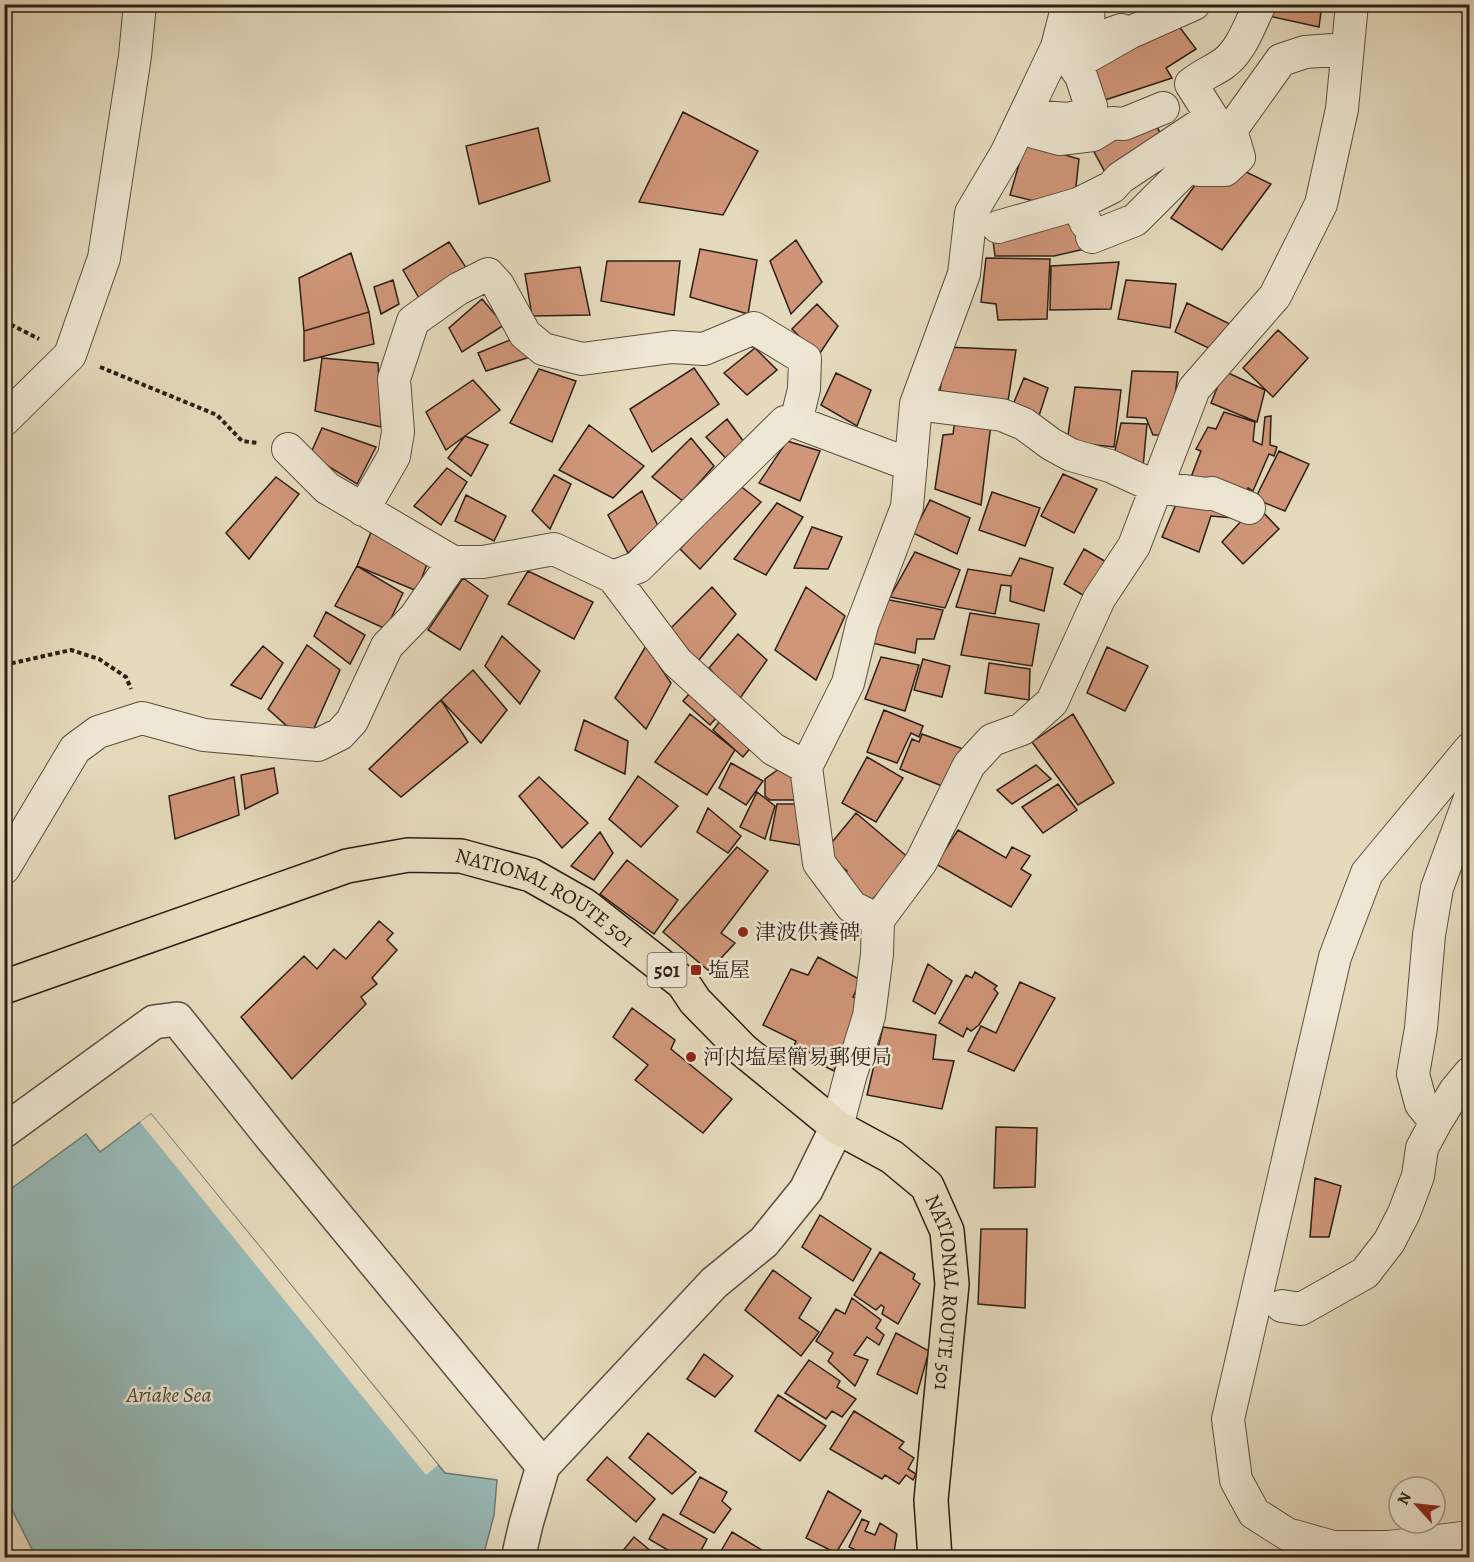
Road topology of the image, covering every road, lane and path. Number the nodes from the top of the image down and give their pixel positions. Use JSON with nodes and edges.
{"nodes":[{"id":1,"x":140,"y":4,"type":"edge"},
{"id":2,"x":1068,"y":4,"type":"edge"},
{"id":3,"x":1194,"y":4,"type":"edge"},
{"id":4,"x":1260,"y":4,"type":"edge"},
{"id":5,"x":1352,"y":4,"type":"edge"},
{"id":6,"x":1087,"y":17,"type":"edge"},
{"id":7,"x":1129,"y":33,"type":"junction"},
{"id":8,"x":1347,"y":49,"type":"junction"},
{"id":9,"x":1070,"y":60,"type":"junction"},
{"id":10,"x":1191,"y":84,"type":"junction"},
{"id":11,"x":1163,"y":108,"type":"junction"},
{"id":12,"x":1186,"y":151,"type":"junction"},
{"id":13,"x":1078,"y":204,"type":"junction"},
{"id":14,"x":998,"y":227,"type":"dead end"},
{"id":15,"x":4,"y":321,"type":"edge"},
{"id":16,"x":70,"y":355,"type":"junction"},
{"id":17,"x":916,"y":404,"type":"junction"},
{"id":18,"x":4,"y":420,"type":"edge"},
{"id":19,"x":796,"y":422,"type":"junction"},
{"id":20,"x":288,"y":449,"type":"joint"},
{"id":21,"x":911,"y":465,"type":"junction"},
{"id":22,"x":1156,"y":487,"type":"junction"},
{"id":23,"x":1249,"y":508,"type":"dead end"},
{"id":24,"x":363,"y":510,"type":"junction"},
{"id":25,"x":453,"y":562,"type":"junction"},
{"id":26,"x":613,"y":577,"type":"junction"},
{"id":27,"x":4,"y":665,"type":"edge"},
{"id":28,"x":142,"y":718,"type":"junction"},
{"id":29,"x":1470,"y":749,"type":"edge"},
{"id":30,"x":806,"y":767,"type":"junction"},
{"id":31,"x":1470,"y":798,"type":"edge"},
{"id":32,"x":4,"y":868,"type":"edge"},
{"id":33,"x":878,"y":920,"type":"junction"},
{"id":34,"x":4,"y":987,"type":"edge"},
{"id":35,"x":1470,"y":1073,"type":"edge"},
{"id":36,"x":1436,"y":1122,"type":"junction"},
{"id":37,"x":837,"y":1127,"type":"junction"},
{"id":38,"x":4,"y":1131,"type":"edge"},
{"id":39,"x":1282,"y":1306,"type":"dead end"},
{"id":40,"x":543,"y":1466,"type":"junction"},
{"id":41,"x":1470,"y":1537,"type":"edge"},
{"id":42,"x":522,"y":1557,"type":"edge"},
{"id":43,"x":935,"y":1557,"type":"edge"}],
"edges":[{"from":1,"to":16,"type":"street"},
{"from":2,"to":17,"type":"street"},
{"from":3,"to":7,"type":"street"},
{"from":4,"to":10,"type":"street"},
{"from":5,"to":8,"type":"street"},
{"from":6,"to":7,"type":"street"},
{"from":6,"to":9,"type":"street"},
{"from":7,"to":9,"type":"street"},
{"from":8,"to":12,"type":"street"},
{"from":8,"to":22,"type":"street"},
{"from":9,"to":11,"type":"street"},
{"from":10,"to":11,"type":"street"},
{"from":10,"to":12,"type":"street"},
{"from":11,"to":12,"type":"street"},
{"from":12,"to":13,"type":"street"},
{"from":12,"to":13,"type":"street"},
{"from":13,"to":14,"type":"street"},
{"from":15,"to":16,"type":"path"},
{"from":16,"to":18,"type":"street"},
{"from":16,"to":20,"type":"path"},
{"from":17,"to":21,"type":"street"},
{"from":17,"to":22,"type":"street"},
{"from":19,"to":21,"type":"street"},
{"from":19,"to":24,"type":"street"},
{"from":19,"to":26,"type":"street"},
{"from":20,"to":24,"type":"street"},
{"from":21,"to":30,"type":"street"},
{"from":22,"to":23,"type":"street"},
{"from":22,"to":33,"type":"street"},
{"from":24,"to":25,"type":"street"},
{"from":25,"to":26,"type":"street"},
{"from":25,"to":28,"type":"street"},
{"from":26,"to":30,"type":"street"},
{"from":27,"to":28,"type":"path"},
{"from":28,"to":32,"type":"street"},
{"from":29,"to":41,"type":"street"},
{"from":30,"to":33,"type":"street"},
{"from":31,"to":36,"type":"street"},
{"from":33,"to":37,"type":"street"},
{"from":34,"to":37,"type":"highway","name":"NATIONAL ROUTE 501","number":"501"},
{"from":35,"to":36,"type":"street"},
{"from":36,"to":39,"type":"street"},
{"from":37,"to":40,"type":"street"},
{"from":37,"to":43,"type":"highway","name":"NATIONAL ROUTE 501","number":"501"},
{"from":38,"to":40,"type":"street"},
{"from":40,"to":42,"type":"street"}]}
